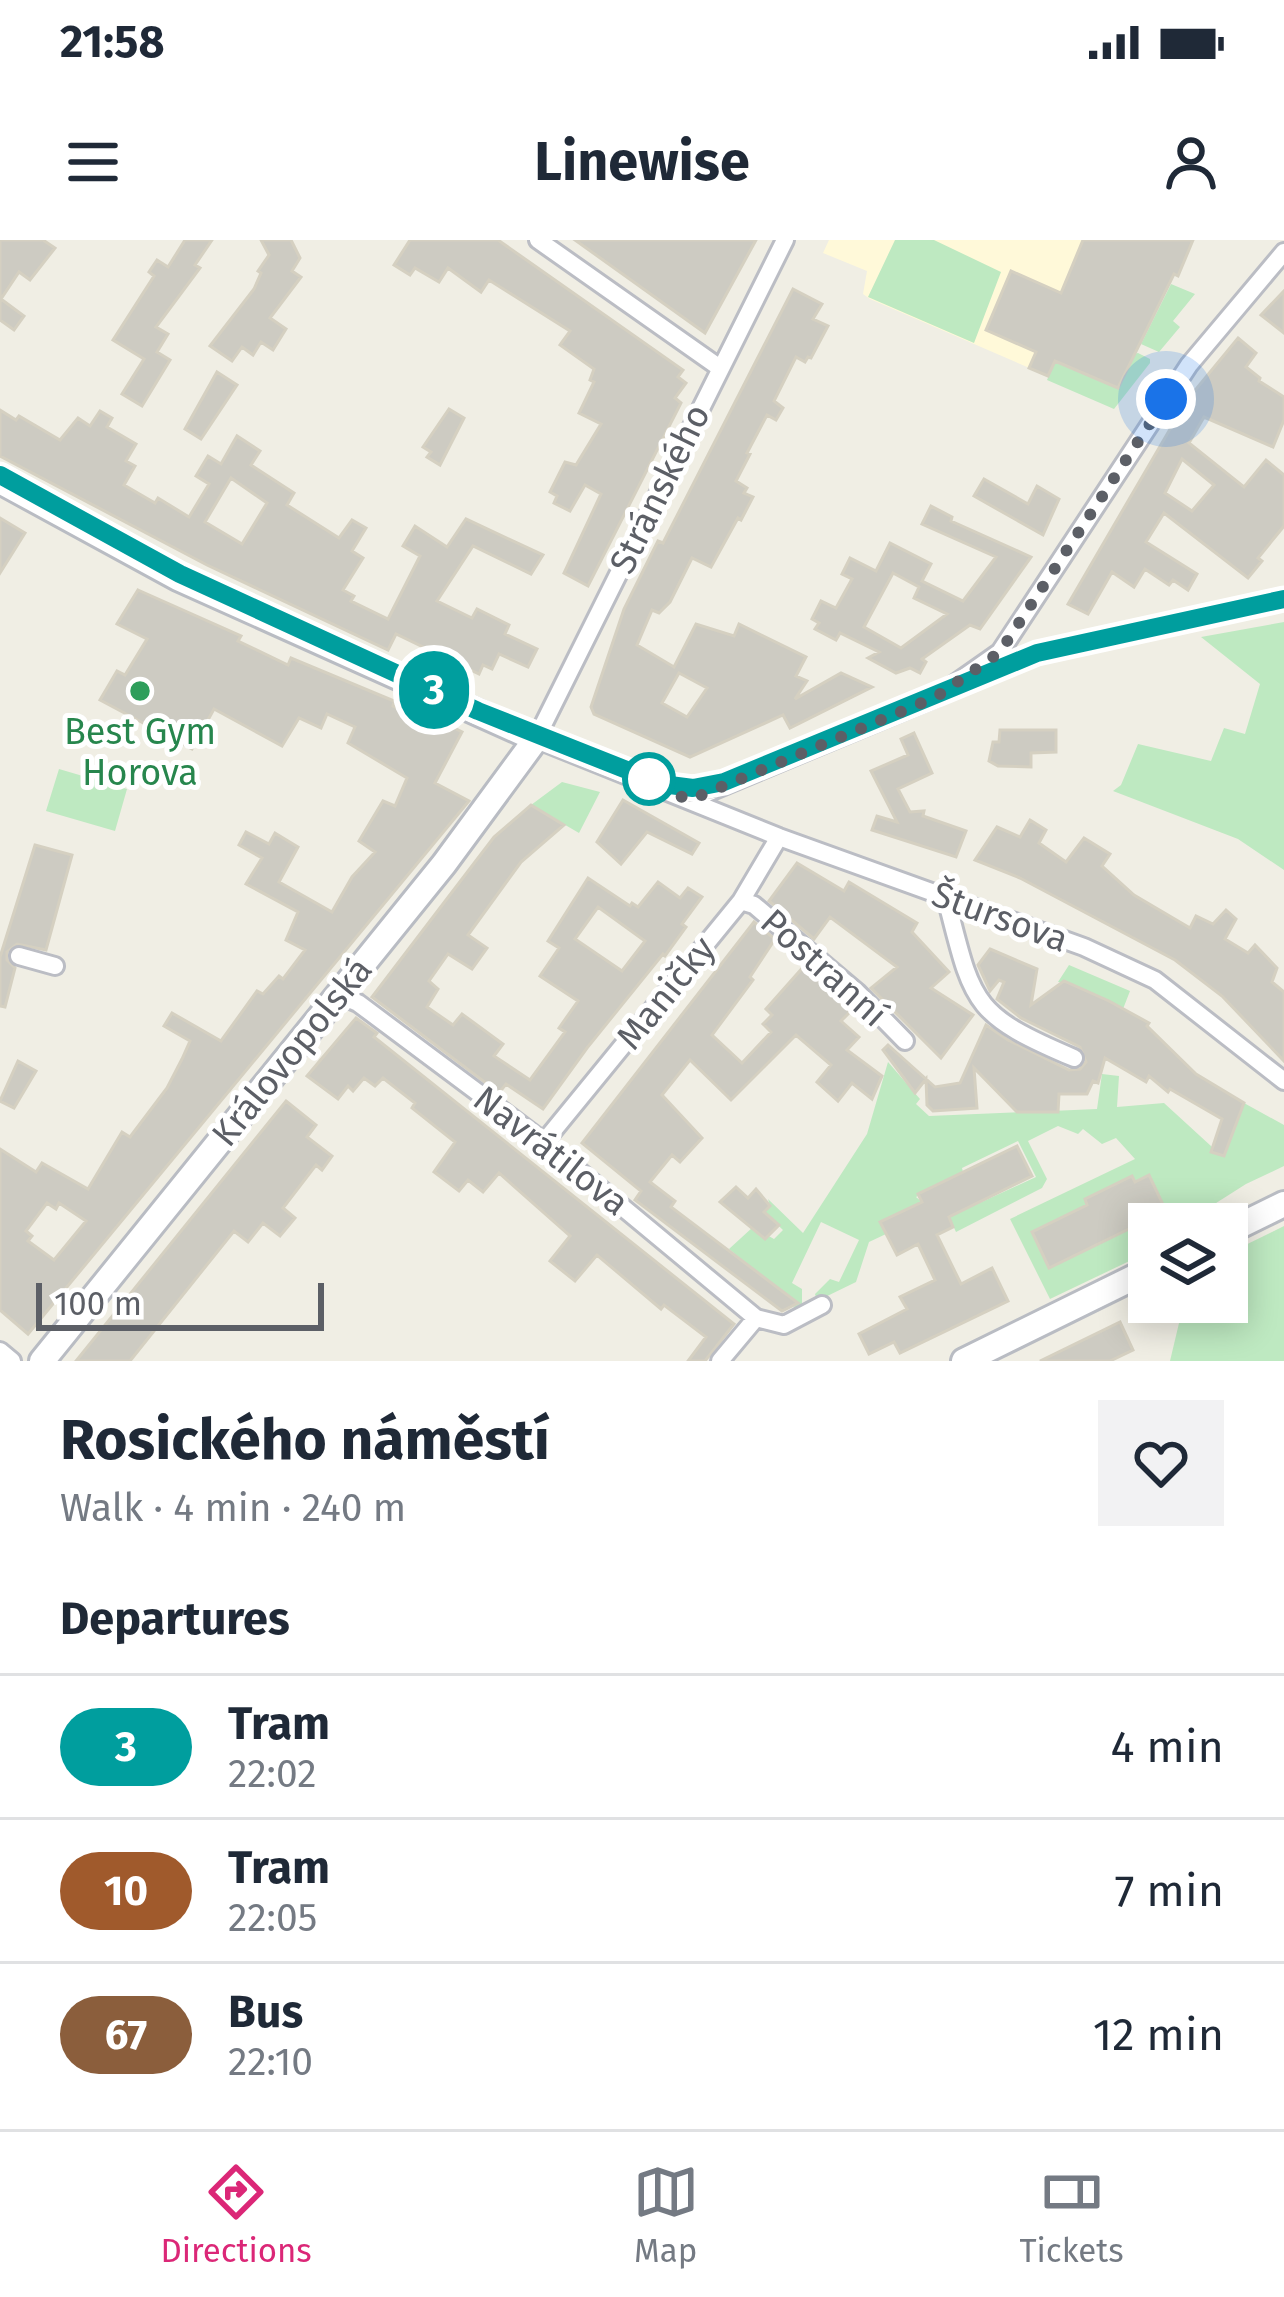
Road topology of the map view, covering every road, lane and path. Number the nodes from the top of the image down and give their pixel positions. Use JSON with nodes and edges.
{"nodes":[{"id":1,"x":538,"y":240,"type":"edge"},
{"id":2,"x":785,"y":240,"type":"edge"},
{"id":3,"x":1284,"y":253,"type":"edge"},
{"id":4,"x":720,"y":368,"type":"junction"},
{"id":5,"x":0,"y":482,"type":"edge"},
{"id":6,"x":536,"y":740,"type":"junction"},
{"id":7,"x":690,"y":800,"type":"junction"},
{"id":8,"x":779,"y":837,"type":"junction"},
{"id":9,"x":946,"y":898,"type":"junction"},
{"id":10,"x":741,"y":901,"type":"junction"},
{"id":11,"x":19,"y":956,"type":"dead end"},
{"id":12,"x":55,"y":966,"type":"dead end"},
{"id":13,"x":339,"y":995,"type":"junction"},
{"id":14,"x":904,"y":1041,"type":"dead end"},
{"id":15,"x":1074,"y":1058,"type":"dead end"},
{"id":16,"x":1284,"y":1081,"type":"edge"},
{"id":17,"x":544,"y":1142,"type":"junction"},
{"id":18,"x":1284,"y":1204,"type":"edge"},
{"id":19,"x":1248,"y":1222,"type":"edge"},
{"id":20,"x":1128,"y":1280,"type":"edge"},
{"id":21,"x":822,"y":1305,"type":"dead end"},
{"id":22,"x":756,"y":1318,"type":"junction"},
{"id":23,"x":0,"y":1352,"type":"edge"},
{"id":24,"x":13,"y":1361,"type":"edge"},
{"id":25,"x":42,"y":1361,"type":"edge"},
{"id":26,"x":720,"y":1361,"type":"edge"},
{"id":27,"x":964,"y":1361,"type":"edge"}],
"edges":[{"from":1,"to":4,"type":"street"},
{"from":2,"to":4,"type":"street","name":"Stránského"},
{"from":3,"to":7,"type":"street"},
{"from":4,"to":6,"type":"street","name":"Stránského"},
{"from":5,"to":6,"type":"street"},
{"from":6,"to":7,"type":"street","name":"Štursova"},
{"from":6,"to":13,"type":"street","name":"Královopolská"},
{"from":7,"to":8,"type":"street","name":"Štursova"},
{"from":8,"to":9,"type":"street","name":"Štursova"},
{"from":8,"to":10,"type":"street","name":"Maničky"},
{"from":9,"to":15,"type":"street"},
{"from":9,"to":16,"type":"street","name":"Štursova"},
{"from":10,"to":14,"type":"street","name":"Postranní"},
{"from":10,"to":17,"type":"street","name":"Maničky"},
{"from":11,"to":12,"type":"street"},
{"from":13,"to":17,"type":"street","name":"Navrátilova"},
{"from":13,"to":25,"type":"street","name":"Královopolská"},
{"from":17,"to":22,"type":"street","name":"Navrátilova"},
{"from":18,"to":19,"type":"street"},
{"from":20,"to":27,"type":"street"},
{"from":21,"to":22,"type":"street"},
{"from":22,"to":26,"type":"street"},
{"from":23,"to":24,"type":"street"}]}
